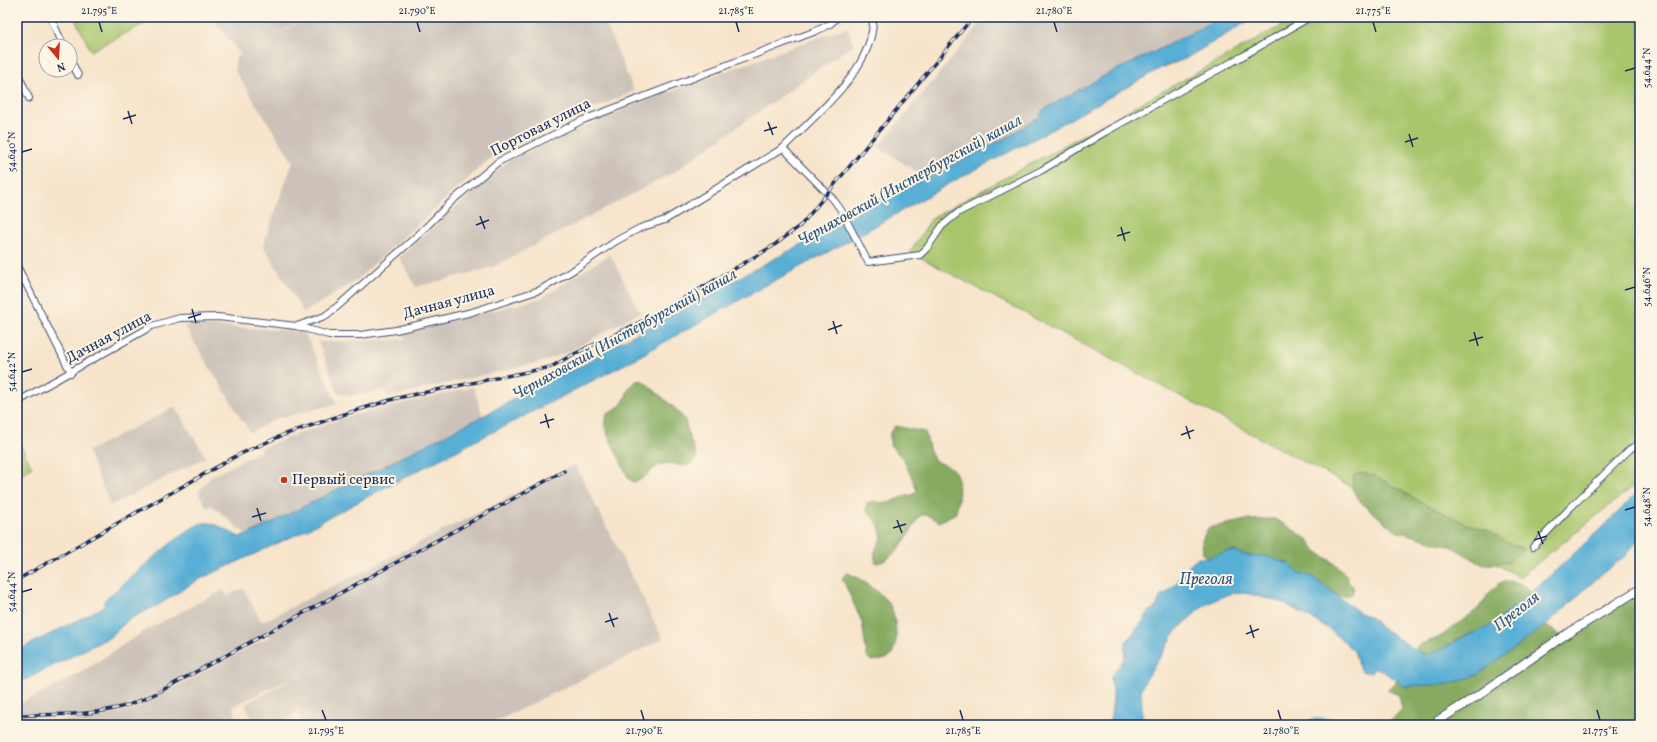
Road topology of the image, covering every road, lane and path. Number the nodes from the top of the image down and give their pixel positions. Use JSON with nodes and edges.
{"nodes":[{"id":1,"x":50,"y":17,"type":"edge"},
{"id":2,"x":838,"y":17,"type":"edge"},
{"id":3,"x":873,"y":17,"type":"edge"},
{"id":4,"x":1310,"y":17,"type":"edge"},
{"id":5,"x":60,"y":38,"type":"edge"},
{"id":6,"x":17,"y":72,"type":"edge"},
{"id":7,"x":29,"y":98,"type":"dead end"},
{"id":8,"x":783,"y":148,"type":"junction"},
{"id":9,"x":17,"y":266,"type":"edge"},
{"id":10,"x":296,"y":326,"type":"junction"},
{"id":11,"x":71,"y":373,"type":"junction"},
{"id":12,"x":17,"y":402,"type":"edge"},
{"id":13,"x":1640,"y":443,"type":"edge"},
{"id":14,"x":1533,"y":547,"type":"dead end"},
{"id":15,"x":1640,"y":590,"type":"edge"},
{"id":16,"x":1431,"y":725,"type":"edge"}],
"edges":[{"from":1,"to":5,"type":"street"},
{"from":2,"to":10,"type":"street","name":"Портовая улица"},
{"from":3,"to":8,"type":"street","name":"Дачная улица"},
{"from":4,"to":8,"type":"street"},
{"from":6,"to":7,"type":"street"},
{"from":8,"to":10,"type":"street","name":"Дачная улица"},
{"from":9,"to":11,"type":"street"},
{"from":10,"to":11,"type":"street","name":"Дачная улица"},
{"from":11,"to":12,"type":"street","name":"Дачная улица"},
{"from":13,"to":14,"type":"street"},
{"from":15,"to":16,"type":"street"}]}
